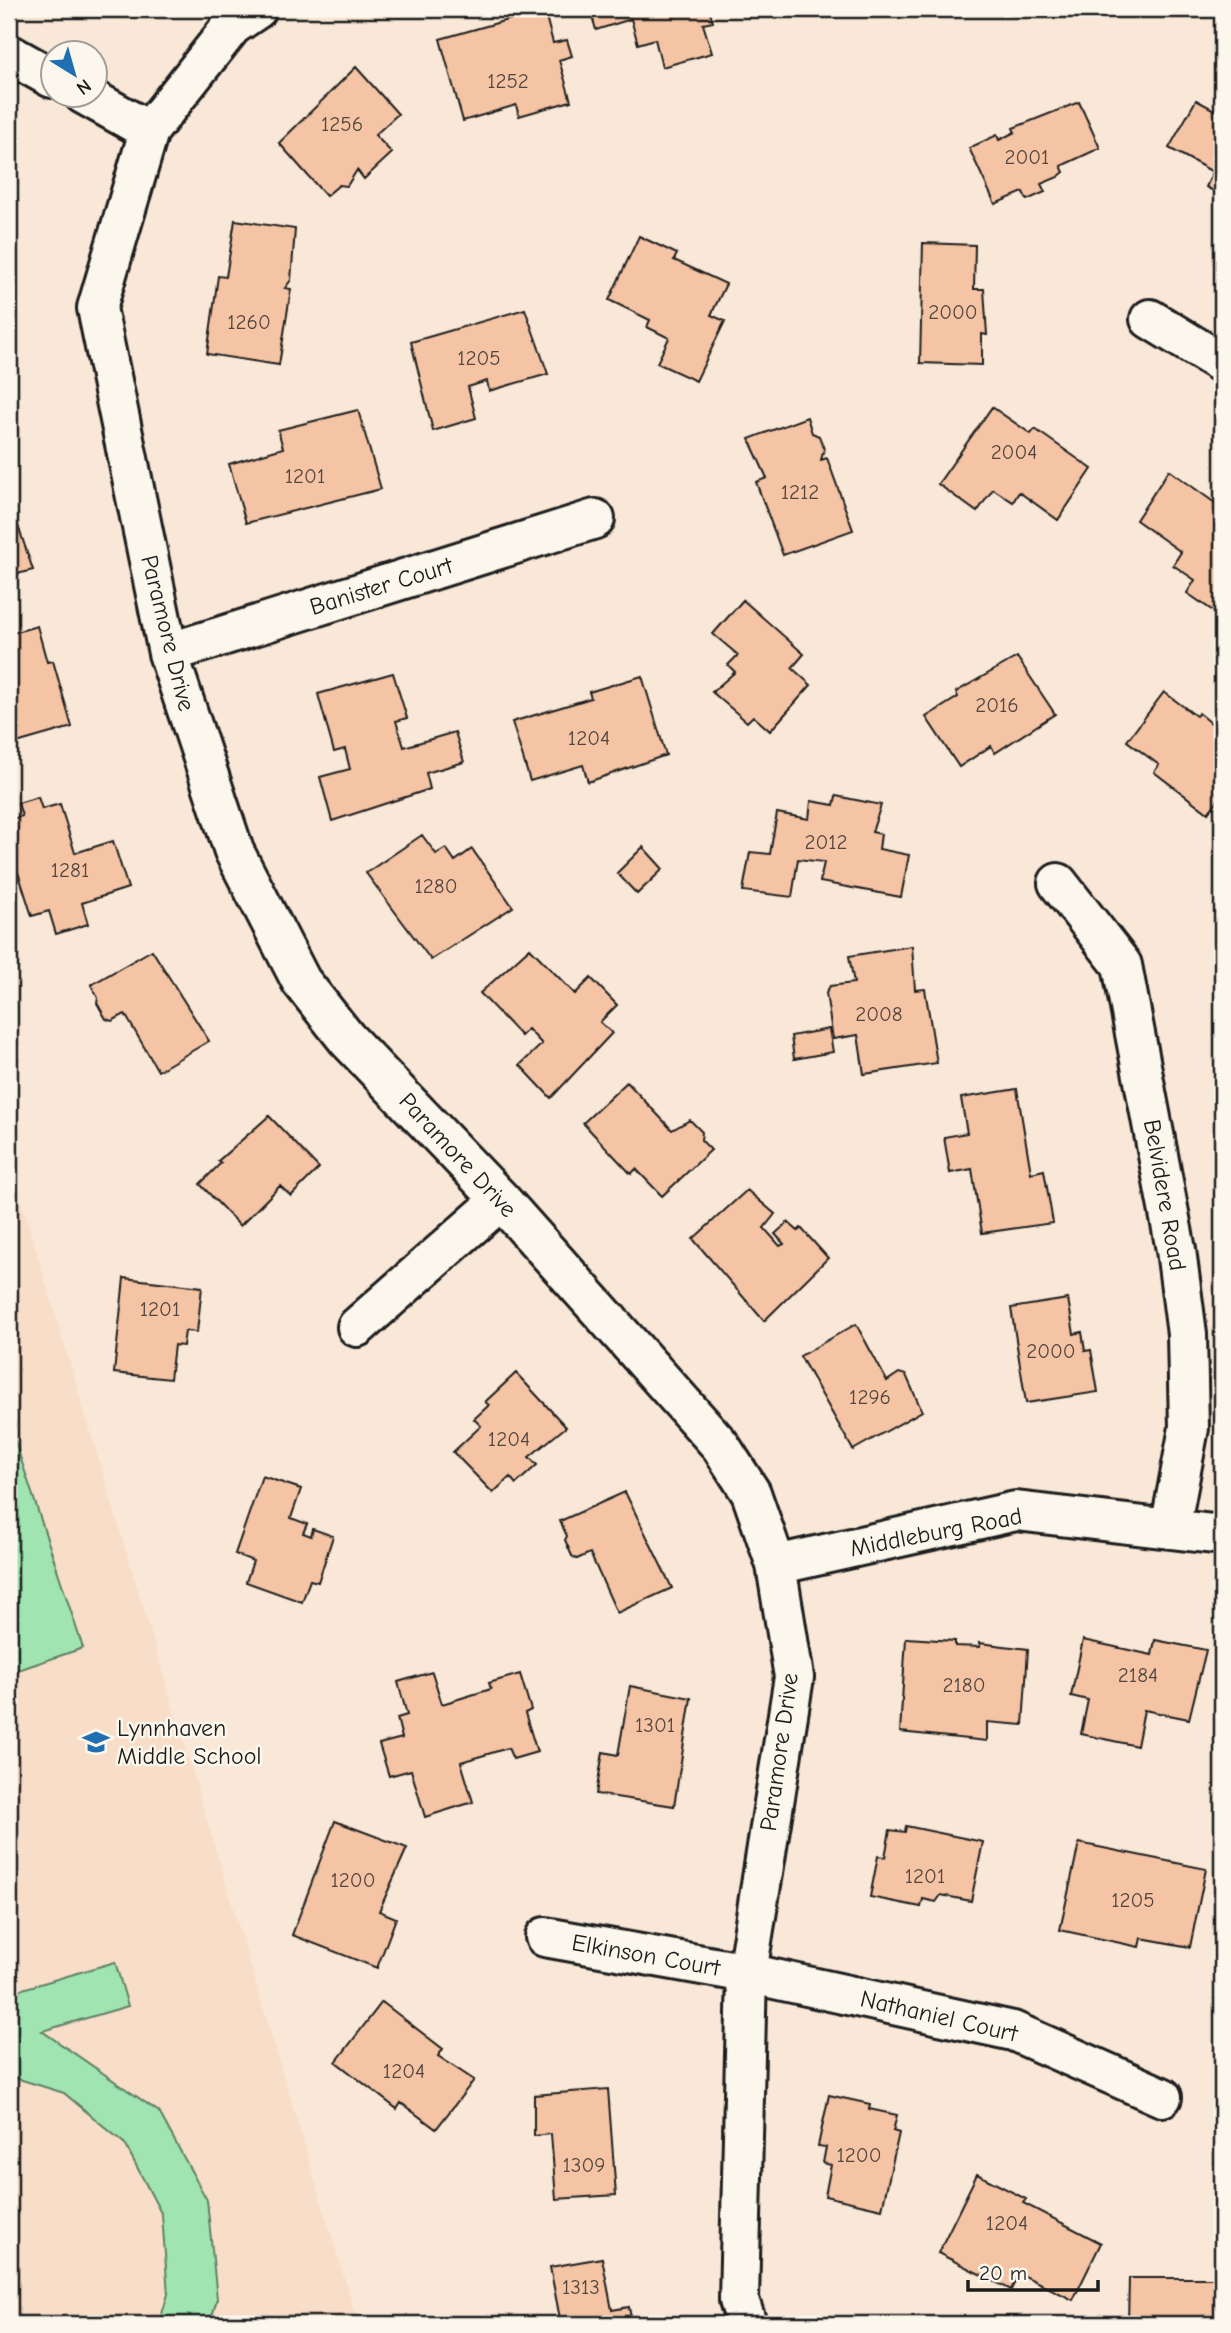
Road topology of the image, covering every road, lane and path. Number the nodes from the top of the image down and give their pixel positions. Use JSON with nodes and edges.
{"nodes":[{"id":1,"x":257,"y":9,"type":"edge"},
{"id":2,"x":9,"y":54,"type":"edge"},
{"id":3,"x":38,"y":70,"type":"edge"},
{"id":4,"x":108,"y":108,"type":"edge"},
{"id":5,"x":149,"y":131,"type":"junction"},
{"id":6,"x":1150,"y":319,"type":"dead end"},
{"id":7,"x":1222,"y":363,"type":"edge"},
{"id":8,"x":595,"y":519,"type":"dead end"},
{"id":9,"x":168,"y":653,"type":"junction"},
{"id":10,"x":1058,"y":883,"type":"dead end"},
{"id":11,"x":501,"y":1200,"type":"junction"},
{"id":12,"x":357,"y":1327,"type":"dead end"},
{"id":13,"x":1170,"y":1529,"type":"junction"},
{"id":14,"x":1222,"y":1535,"type":"edge"},
{"id":15,"x":776,"y":1565,"type":"junction"},
{"id":16,"x":545,"y":1937,"type":"dead end"},
{"id":17,"x":747,"y":1973,"type":"junction"},
{"id":18,"x":1162,"y":2097,"type":"dead end"},
{"id":19,"x":747,"y":2324,"type":"edge"}],
"edges":[{"from":1,"to":5,"type":"street","name":"Paramore Drive"},
{"from":2,"to":3,"type":"street"},
{"from":4,"to":5,"type":"street"},
{"from":5,"to":9,"type":"street","name":"Paramore Drive"},
{"from":6,"to":7,"type":"street"},
{"from":8,"to":9,"type":"street","name":"Banister Court"},
{"from":9,"to":11,"type":"street","name":"Paramore Drive"},
{"from":10,"to":13,"type":"street","name":"Belvidere Road"},
{"from":11,"to":12,"type":"street"},
{"from":11,"to":15,"type":"street","name":"Paramore Drive"},
{"from":13,"to":14,"type":"street","name":"Middleburg Road"},
{"from":13,"to":15,"type":"street","name":"Middleburg Road"},
{"from":15,"to":17,"type":"street","name":"Paramore Drive"},
{"from":16,"to":17,"type":"street","name":"Elkinson Court"},
{"from":17,"to":18,"type":"street","name":"Nathaniel Court"},
{"from":17,"to":19,"type":"street","name":"Paramore Drive"}]}
